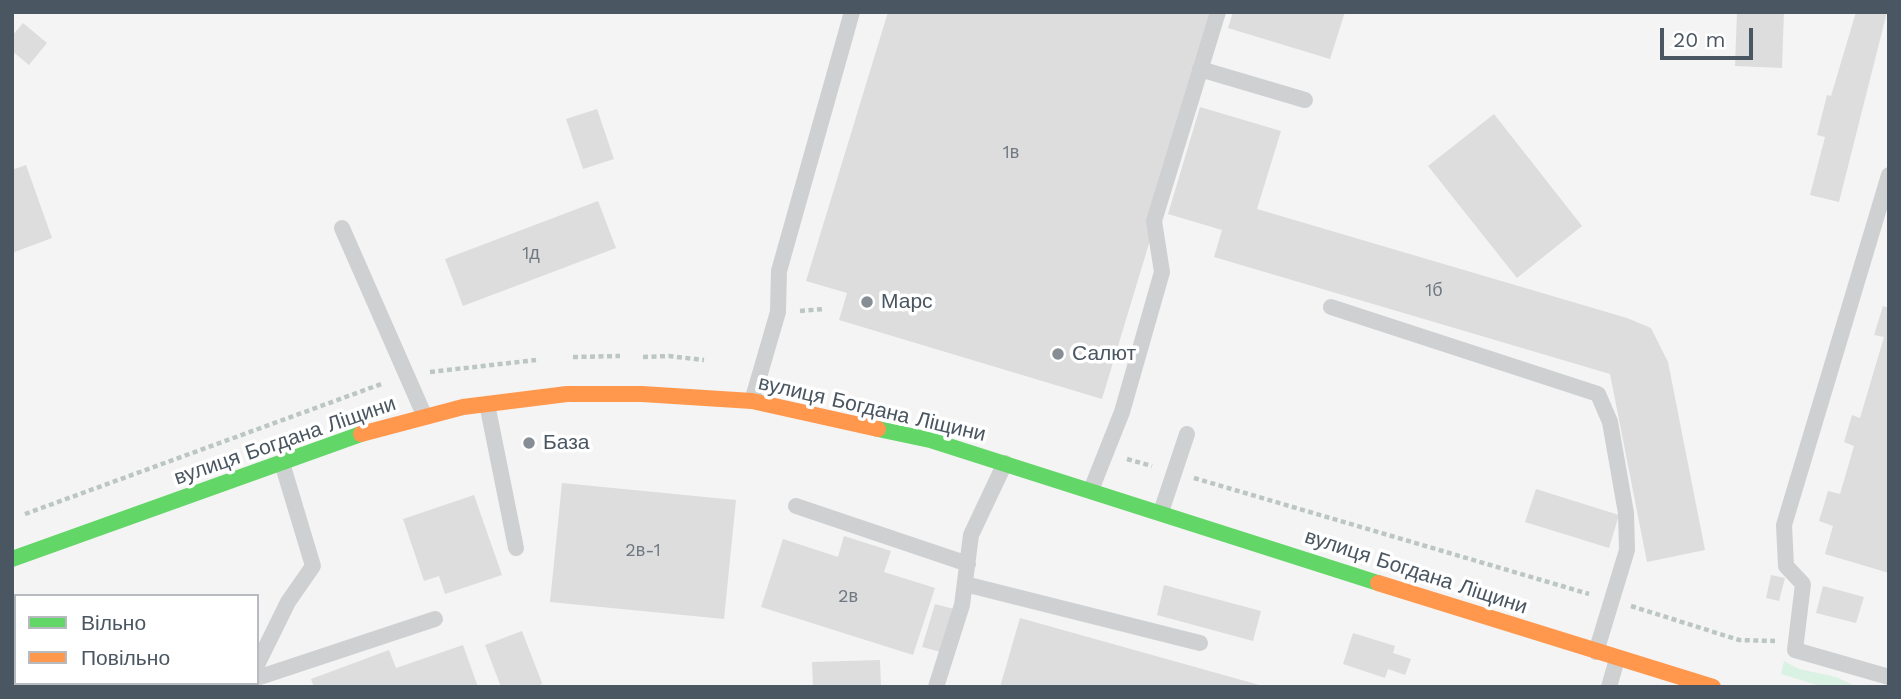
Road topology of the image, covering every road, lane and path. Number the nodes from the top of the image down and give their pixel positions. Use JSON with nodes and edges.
{"nodes":[{"id":1,"x":852,"y":12,"type":"edge"},
{"id":2,"x":1218,"y":12,"type":"edge"},
{"id":3,"x":1200,"y":69,"type":"junction"},
{"id":4,"x":1305,"y":100,"type":"dead end"},
{"id":5,"x":1889,"y":175,"type":"edge"},
{"id":6,"x":342,"y":228,"type":"dead end"},
{"id":7,"x":1331,"y":307,"type":"dead end"},
{"id":8,"x":752,"y":401,"type":"junction"},
{"id":9,"x":487,"y":404,"type":"junction"},
{"id":10,"x":425,"y":417,"type":"junction"},
{"id":11,"x":1187,"y":434,"type":"dead end"},
{"id":12,"x":1106,"y":452,"type":"junction"},
{"id":13,"x":282,"y":463,"type":"junction"},
{"id":14,"x":1006,"y":463,"type":"junction"},
{"id":15,"x":1174,"y":472,"type":"junction"},
{"id":16,"x":1091,"y":490,"type":"junction"},
{"id":17,"x":796,"y":506,"type":"dead end"},
{"id":18,"x":1161,"y":512,"type":"junction"},
{"id":19,"x":516,"y":548,"type":"dead end"},
{"id":20,"x":12,"y":559,"type":"edge"},
{"id":21,"x":968,"y":564,"type":"junction"},
{"id":22,"x":965,"y":584,"type":"junction"},
{"id":23,"x":1612,"y":600,"type":"junction"},
{"id":24,"x":435,"y":619,"type":"dead end"},
{"id":25,"x":1200,"y":643,"type":"dead end"},
{"id":26,"x":1794,"y":650,"type":"junction"},
{"id":27,"x":1596,"y":652,"type":"junction"},
{"id":28,"x":1618,"y":658,"type":"junction"},
{"id":29,"x":259,"y":661,"type":"edge"},
{"id":30,"x":259,"y":677,"type":"edge"},
{"id":31,"x":1889,"y":677,"type":"edge"},
{"id":32,"x":936,"y":687,"type":"edge"},
{"id":33,"x":1609,"y":687,"type":"edge"},
{"id":34,"x":1713,"y":687,"type":"edge"}],
"edges":[{"from":1,"to":8,"type":"lane"},
{"from":2,"to":3,"type":"lane"},
{"from":3,"to":4,"type":"lane"},
{"from":3,"to":12,"type":"lane"},
{"from":5,"to":26,"type":"lane"},
{"from":6,"to":10,"type":"lane"},
{"from":7,"to":23,"type":"lane"},
{"from":8,"to":9,"type":"main road","name":"вулиця Богдана Ліщини"},
{"from":8,"to":14,"type":"main road","name":"вулиця Богдана Ліщини"},
{"from":9,"to":10,"type":"main road","name":"вулиця Богдана Ліщини"},
{"from":9,"to":19,"type":"lane"},
{"from":10,"to":13,"type":"main road","name":"вулиця Богдана Ліщини"},
{"from":11,"to":15,"type":"lane"},
{"from":12,"to":15,"type":"path"},
{"from":12,"to":16,"type":"lane"},
{"from":13,"to":20,"type":"main road","name":"вулиця Богдана Ліщини"},
{"from":13,"to":29,"type":"lane"},
{"from":14,"to":16,"type":"main road","name":"вулиця Богдана Ліщини"},
{"from":14,"to":21,"type":"lane"},
{"from":15,"to":18,"type":"lane"},
{"from":15,"to":23,"type":"path"},
{"from":16,"to":18,"type":"main road","name":"вулиця Богдана Ліщини"},
{"from":17,"to":21,"type":"lane"},
{"from":18,"to":27,"type":"main road","name":"вулиця Богдана Ліщини"},
{"from":21,"to":22,"type":"lane"},
{"from":22,"to":25,"type":"lane"},
{"from":22,"to":32,"type":"lane"},
{"from":23,"to":26,"type":"path"},
{"from":23,"to":27,"type":"lane"},
{"from":24,"to":30,"type":"lane"},
{"from":26,"to":31,"type":"lane"},
{"from":27,"to":28,"type":"main road","name":"вулиця Богдана Ліщини"},
{"from":28,"to":33,"type":"lane"},
{"from":28,"to":34,"type":"main road","name":"вулиця Богдана Ліщини"}]}
